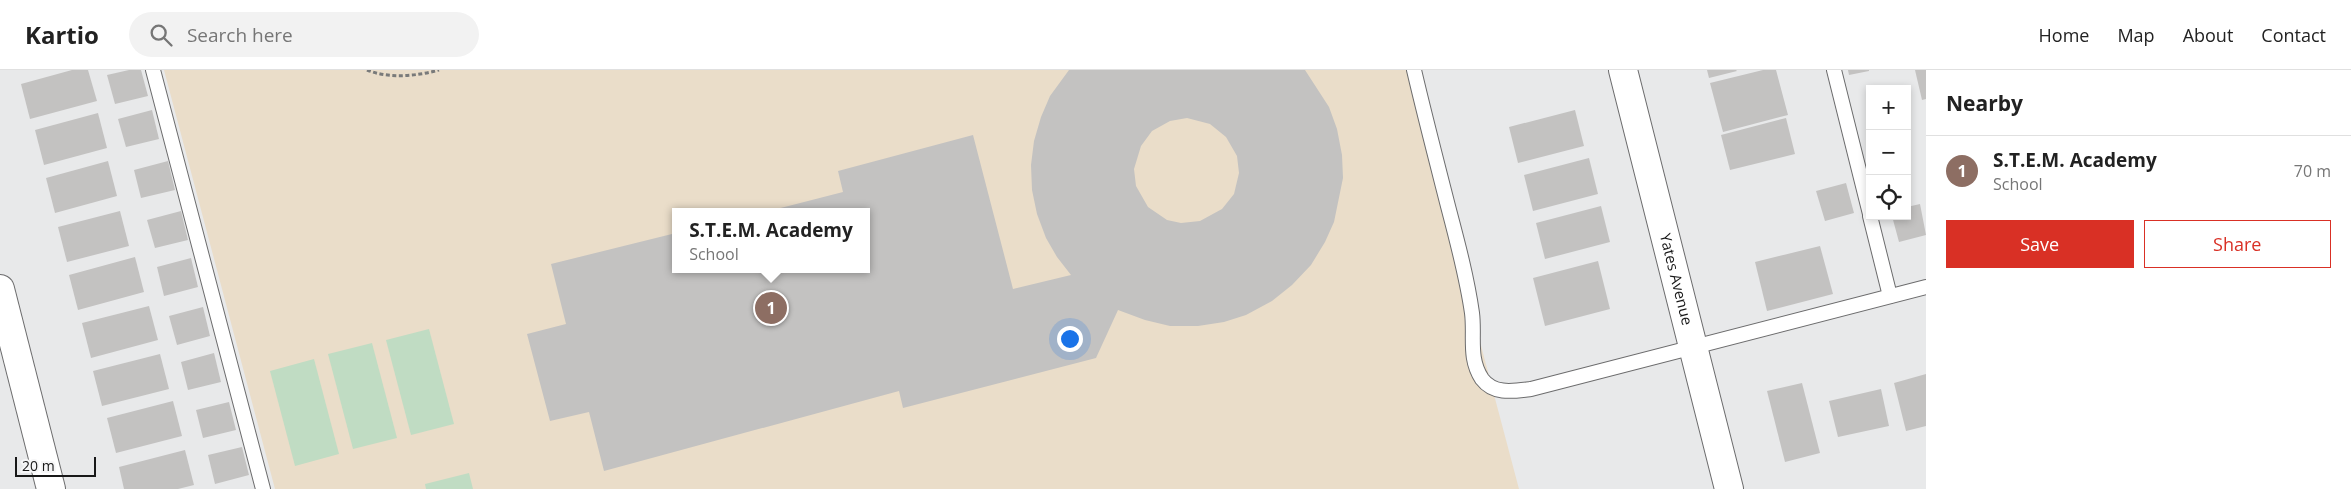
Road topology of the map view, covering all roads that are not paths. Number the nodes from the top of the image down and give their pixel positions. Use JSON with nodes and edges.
{"nodes":[{"id":1,"x":153,"y":70,"type":"edge"},
{"id":2,"x":1414,"y":70,"type":"edge"},
{"id":3,"x":1623,"y":70,"type":"edge"},
{"id":4,"x":1834,"y":70,"type":"edge"},
{"id":5,"x":1866,"y":199,"type":"edge"},
{"id":6,"x":1871,"y":220,"type":"edge"},
{"id":7,"x":1926,"y":287,"type":"edge"},
{"id":8,"x":0,"y":289,"type":"edge"},
{"id":9,"x":1890,"y":296,"type":"junction"},
{"id":10,"x":1693,"y":346,"type":"junction"},
{"id":11,"x":51,"y":489,"type":"edge"},
{"id":12,"x":263,"y":489,"type":"edge"},
{"id":13,"x":1729,"y":489,"type":"edge"}],
"edges":[{"from":1,"to":12,"type":"lane"},
{"from":2,"to":10,"type":"lane"},
{"from":3,"to":10,"type":"street","name":"Yates Avenue"},
{"from":4,"to":5,"type":"lane"},
{"from":6,"to":9,"type":"lane"},
{"from":7,"to":9,"type":"lane"},
{"from":8,"to":11,"type":"street"},
{"from":9,"to":10,"type":"lane"},
{"from":10,"to":13,"type":"street","name":"Yates Avenue"}]}
